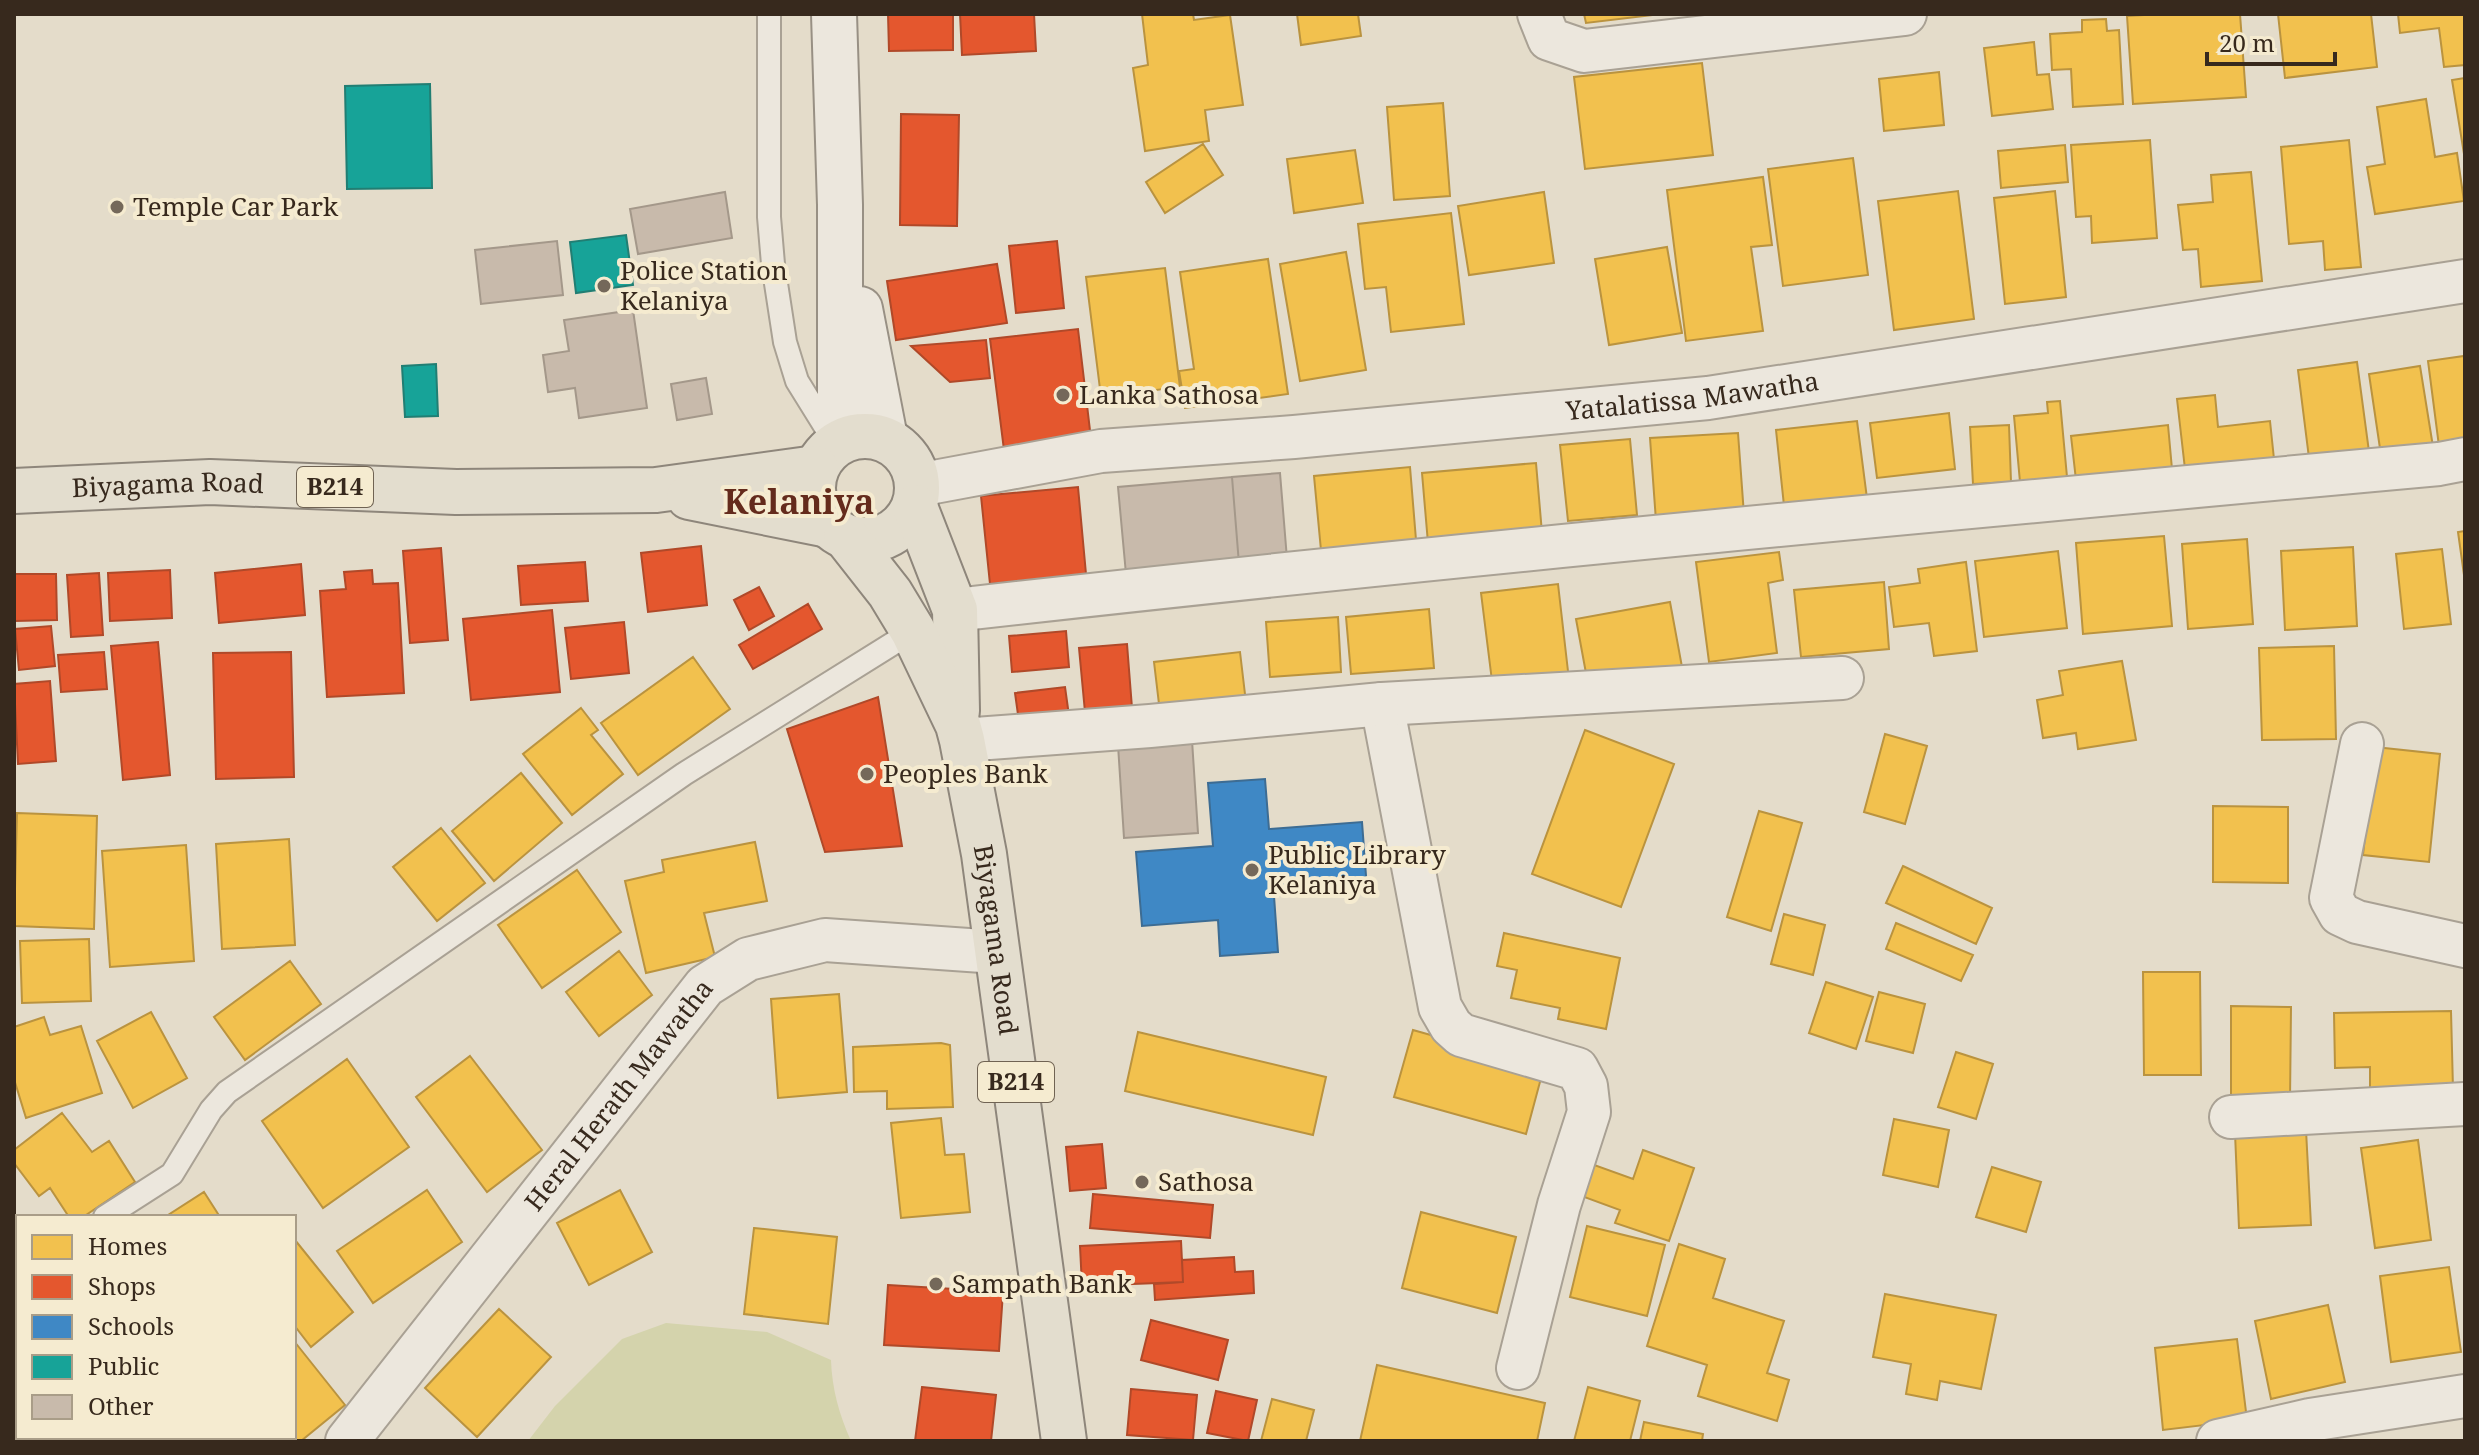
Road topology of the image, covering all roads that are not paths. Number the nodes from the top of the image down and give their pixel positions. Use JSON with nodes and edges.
{"nodes":[{"id":1,"x":769,"y":14,"type":"edge"},
{"id":2,"x":834,"y":14,"type":"edge"},
{"id":3,"x":1539,"y":14,"type":"edge"},
{"id":4,"x":1905,"y":14,"type":"edge"},
{"id":5,"x":840,"y":205,"type":"junction"},
{"id":6,"x":2465,"y":281,"type":"edge"},
{"id":7,"x":885,"y":438,"type":"junction"},
{"id":8,"x":831,"y":451,"type":"junction"},
{"id":9,"x":2465,"y":459,"type":"edge"},
{"id":10,"x":656,"y":490,"type":"junction"},
{"id":11,"x":14,"y":491,"type":"edge"},
{"id":12,"x":916,"y":496,"type":"junction"},
{"id":13,"x":837,"y":531,"type":"junction"},
{"id":14,"x":955,"y":610,"type":"junction"},
{"id":15,"x":913,"y":631,"type":"junction"},
{"id":16,"x":1842,"y":678,"type":"dead end"},
{"id":17,"x":1382,"y":704,"type":"junction"},
{"id":18,"x":960,"y":732,"type":"junction"},
{"id":19,"x":2362,"y":744,"type":"dead end"},
{"id":20,"x":2465,"y":946,"type":"edge"},
{"id":21,"x":997,"y":952,"type":"junction"},
{"id":22,"x":2465,"y":1104,"type":"edge"},
{"id":23,"x":2231,"y":1117,"type":"dead end"},
{"id":24,"x":108,"y":1215,"type":"edge"},
{"id":25,"x":1518,"y":1368,"type":"dead end"},
{"id":26,"x":2465,"y":1396,"type":"edge"},
{"id":27,"x":347,"y":1441,"type":"edge"},
{"id":28,"x":1064,"y":1441,"type":"edge"},
{"id":29,"x":2218,"y":1441,"type":"edge"}],
"edges":[{"from":1,"to":8,"type":"lane"},
{"from":2,"to":5,"type":"street"},
{"from":3,"to":4,"type":"street"},
{"from":5,"to":7,"type":"street"},
{"from":5,"to":8,"type":"street"},
{"from":6,"to":12,"type":"street","name":"Yatalatissa Mawatha"},
{"from":7,"to":8,"type":"main road"},
{"from":7,"to":12,"type":"main road"},
{"from":8,"to":10,"type":"main road","name":"Biyagama Road","number":"B214"},
{"from":8,"to":13,"type":"main road"},
{"from":9,"to":14,"type":"street"},
{"from":10,"to":11,"type":"main road","name":"Biyagama Road","number":"B214"},
{"from":10,"to":13,"type":"main road","name":"Biyagama Road","number":"B214"},
{"from":12,"to":13,"type":"main road"},
{"from":12,"to":14,"type":"main road","name":"Biyagama Road","number":"B214"},
{"from":13,"to":15,"type":"main road","name":"Biyagama Road","number":"B214"},
{"from":14,"to":18,"type":"main road","name":"Biyagama Road","number":"B214"},
{"from":15,"to":18,"type":"main road","name":"Biyagama Road","number":"B214"},
{"from":15,"to":24,"type":"lane"},
{"from":16,"to":17,"type":"street"},
{"from":17,"to":18,"type":"street"},
{"from":17,"to":25,"type":"street"},
{"from":18,"to":21,"type":"main road","name":"Biyagama Road","number":"B214"},
{"from":19,"to":20,"type":"street"},
{"from":21,"to":27,"type":"street","name":"Heral Herath Mawatha"},
{"from":21,"to":28,"type":"main road","name":"Biyagama Road","number":"B214"},
{"from":22,"to":23,"type":"street"},
{"from":26,"to":29,"type":"street"}]}
